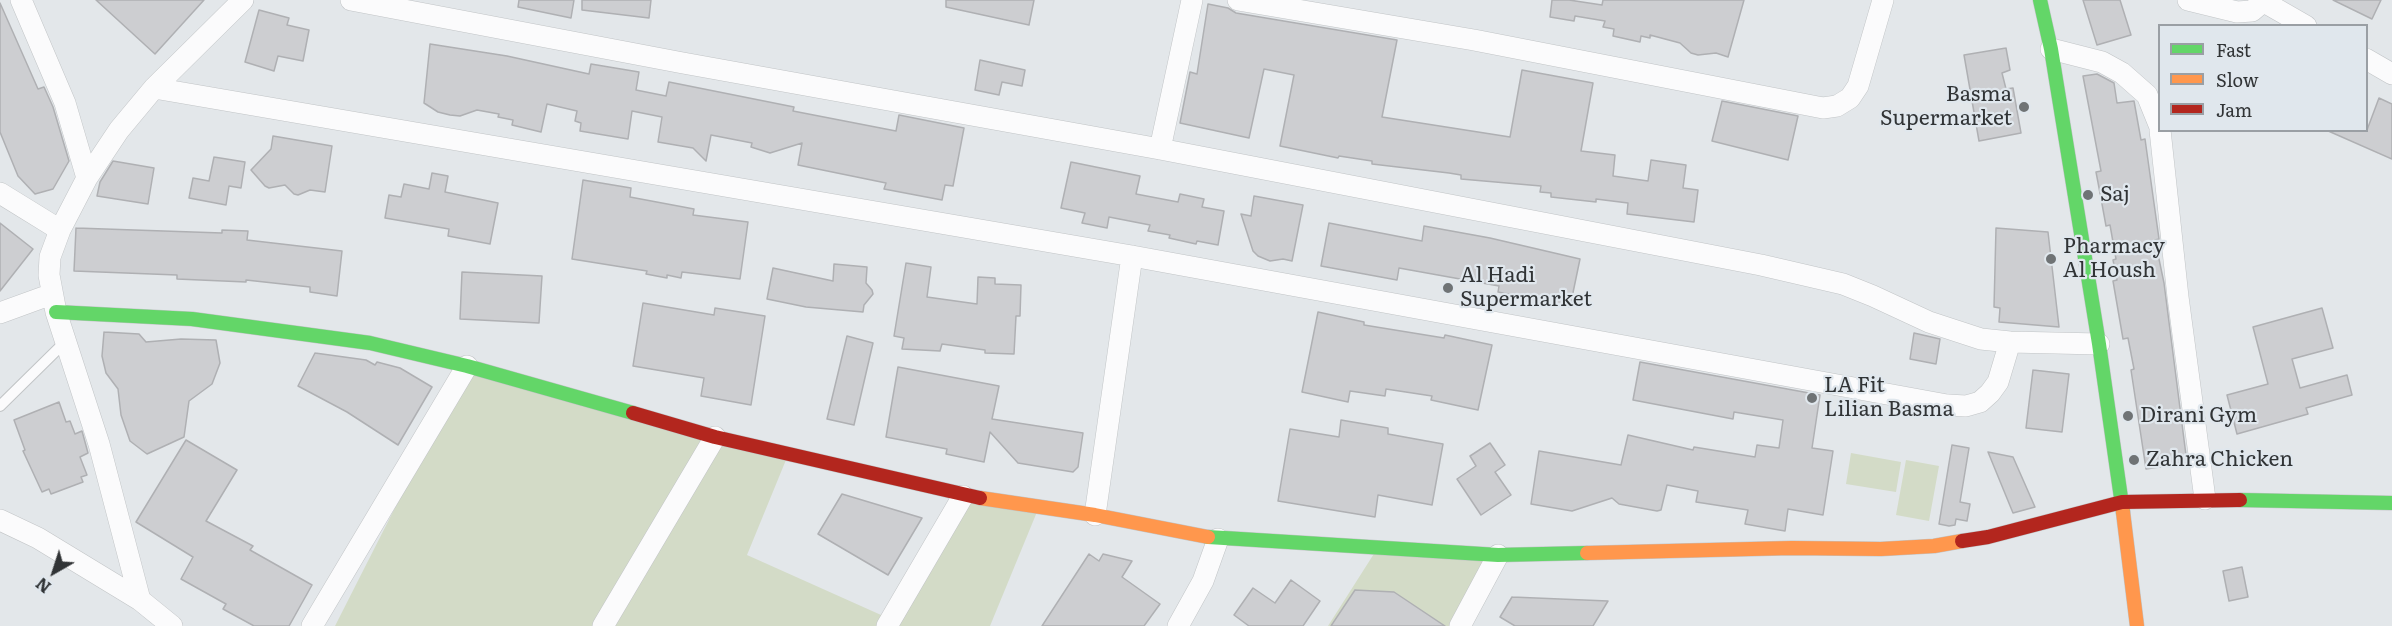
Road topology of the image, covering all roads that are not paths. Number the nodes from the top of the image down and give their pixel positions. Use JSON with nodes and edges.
{"nodes":[{"id":1,"x":21,"y":0,"type":"edge"},
{"id":2,"x":243,"y":0,"type":"edge"},
{"id":3,"x":351,"y":0,"type":"edge"},
{"id":4,"x":1192,"y":0,"type":"edge"},
{"id":5,"x":1238,"y":0,"type":"edge"},
{"id":6,"x":1883,"y":0,"type":"edge"},
{"id":7,"x":2040,"y":0,"type":"edge"},
{"id":8,"x":2188,"y":0,"type":"edge"},
{"id":9,"x":2264,"y":1,"type":"edge"},
{"id":10,"x":2303,"y":24,"type":"edge"},
{"id":11,"x":2051,"y":49,"type":"junction"},
{"id":12,"x":2368,"y":60,"type":"edge"},
{"id":13,"x":2392,"y":74,"type":"edge"},
{"id":14,"x":154,"y":88,"type":"junction"},
{"id":15,"x":2158,"y":123,"type":"edge"},
{"id":16,"x":2160,"y":132,"type":"edge"},
{"id":17,"x":1160,"y":149,"type":"junction"},
{"id":18,"x":87,"y":178,"type":"junction"},
{"id":19,"x":0,"y":193,"type":"edge"},
{"id":20,"x":60,"y":230,"type":"junction"},
{"id":21,"x":1132,"y":256,"type":"junction"},
{"id":22,"x":54,"y":303,"type":"junction"},
{"id":23,"x":0,"y":314,"type":"edge"},
{"id":24,"x":65,"y":342,"type":"junction"},
{"id":25,"x":2010,"y":342,"type":"junction"},
{"id":26,"x":2099,"y":344,"type":"junction"},
{"id":27,"x":467,"y":366,"type":"junction"},
{"id":28,"x":0,"y":406,"type":"edge"},
{"id":29,"x":716,"y":437,"type":"junction"},
{"id":30,"x":963,"y":496,"type":"junction"},
{"id":31,"x":2205,"y":499,"type":"junction"},
{"id":32,"x":2122,"y":502,"type":"junction"},
{"id":33,"x":2392,"y":504,"type":"edge"},
{"id":34,"x":1095,"y":515,"type":"junction"},
{"id":35,"x":0,"y":520,"type":"edge"},
{"id":36,"x":1218,"y":539,"type":"junction"},
{"id":37,"x":1498,"y":555,"type":"junction"},
{"id":38,"x":140,"y":600,"type":"junction"},
{"id":39,"x":172,"y":626,"type":"edge"},
{"id":40,"x":312,"y":626,"type":"edge"},
{"id":41,"x":603,"y":626,"type":"edge"},
{"id":42,"x":887,"y":626,"type":"edge"},
{"id":43,"x":1178,"y":626,"type":"edge"},
{"id":44,"x":1460,"y":626,"type":"edge"},
{"id":45,"x":2137,"y":626,"type":"edge"}],
"edges":[{"from":1,"to":18,"type":"street"},
{"from":2,"to":14,"type":"street"},
{"from":3,"to":17,"type":"street"},
{"from":4,"to":17,"type":"street"},
{"from":5,"to":6,"type":"street"},
{"from":7,"to":11,"type":"street"},
{"from":8,"to":9,"type":"street"},
{"from":9,"to":10,"type":"street"},
{"from":11,"to":15,"type":"street"},
{"from":11,"to":26,"type":"street"},
{"from":12,"to":13,"type":"street"},
{"from":14,"to":18,"type":"street"},
{"from":14,"to":21,"type":"street"},
{"from":16,"to":31,"type":"street"},
{"from":17,"to":25,"type":"street"},
{"from":18,"to":20,"type":"street"},
{"from":19,"to":20,"type":"street"},
{"from":20,"to":22,"type":"street"},
{"from":21,"to":25,"type":"street"},
{"from":21,"to":34,"type":"street"},
{"from":22,"to":23,"type":"street"},
{"from":22,"to":24,"type":"street"},
{"from":22,"to":27,"type":"street"},
{"from":24,"to":28,"type":"lane"},
{"from":24,"to":38,"type":"street"},
{"from":25,"to":26,"type":"street"},
{"from":26,"to":32,"type":"street"},
{"from":27,"to":29,"type":"street"},
{"from":27,"to":40,"type":"street"},
{"from":29,"to":30,"type":"street"},
{"from":29,"to":41,"type":"street"},
{"from":30,"to":34,"type":"street"},
{"from":30,"to":42,"type":"street"},
{"from":31,"to":32,"type":"street"},
{"from":31,"to":33,"type":"street"},
{"from":32,"to":37,"type":"street"},
{"from":32,"to":45,"type":"street"},
{"from":34,"to":36,"type":"street"},
{"from":35,"to":38,"type":"street"},
{"from":36,"to":37,"type":"street"},
{"from":36,"to":43,"type":"street"},
{"from":37,"to":44,"type":"street"},
{"from":38,"to":39,"type":"street"}]}
